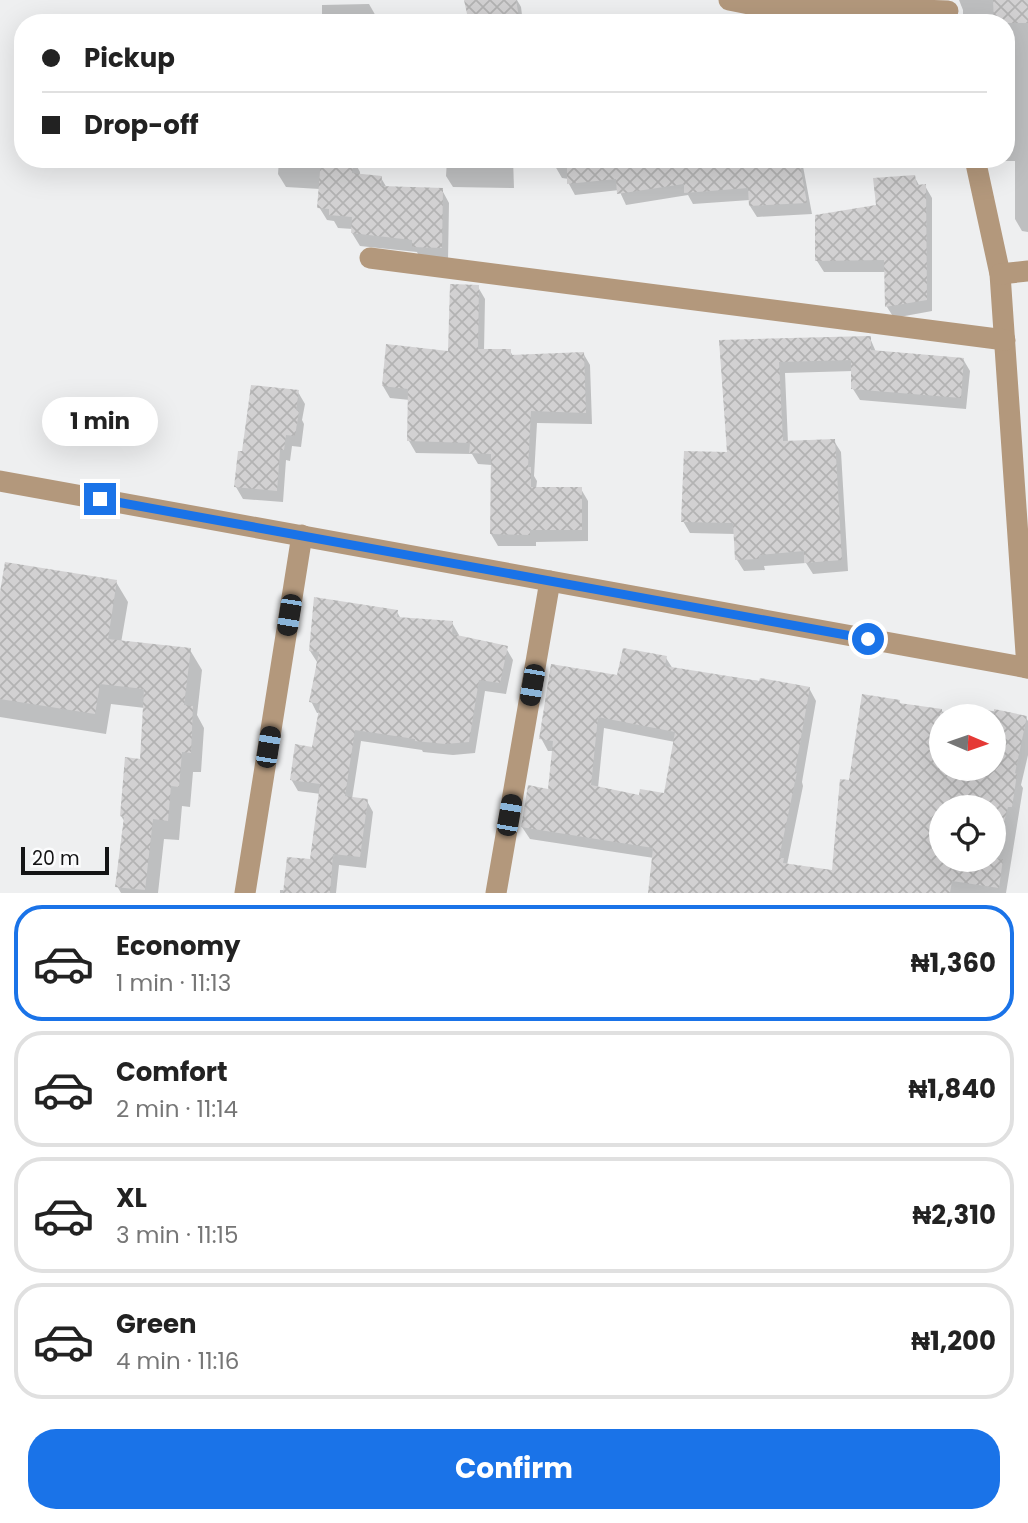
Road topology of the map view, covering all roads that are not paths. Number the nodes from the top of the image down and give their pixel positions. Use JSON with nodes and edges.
{"nodes":[{"id":1,"x":729,"y":0,"type":"edge"},
{"id":2,"x":948,"y":11,"type":"edge"},
{"id":3,"x":977,"y":168,"type":"edge"},
{"id":4,"x":370,"y":258,"type":"dead end"},
{"id":5,"x":1028,"y":271,"type":"edge"},
{"id":6,"x":1000,"y":274,"type":"junction"},
{"id":7,"x":1004,"y":340,"type":"junction"},
{"id":8,"x":0,"y":481,"type":"edge"},
{"id":9,"x":302,"y":535,"type":"junction"},
{"id":10,"x":550,"y":581,"type":"junction"},
{"id":11,"x":1028,"y":668,"type":"edge"},
{"id":12,"x":245,"y":893,"type":"edge"},
{"id":13,"x":496,"y":893,"type":"edge"}],
"edges":[{"from":1,"to":2,"type":"street"},
{"from":3,"to":6,"type":"street"},
{"from":4,"to":7,"type":"street"},
{"from":5,"to":6,"type":"street"},
{"from":6,"to":7,"type":"street"},
{"from":7,"to":11,"type":"street"},
{"from":8,"to":9,"type":"street"},
{"from":9,"to":10,"type":"street"},
{"from":9,"to":12,"type":"street"},
{"from":10,"to":11,"type":"street"},
{"from":10,"to":13,"type":"street"}]}
